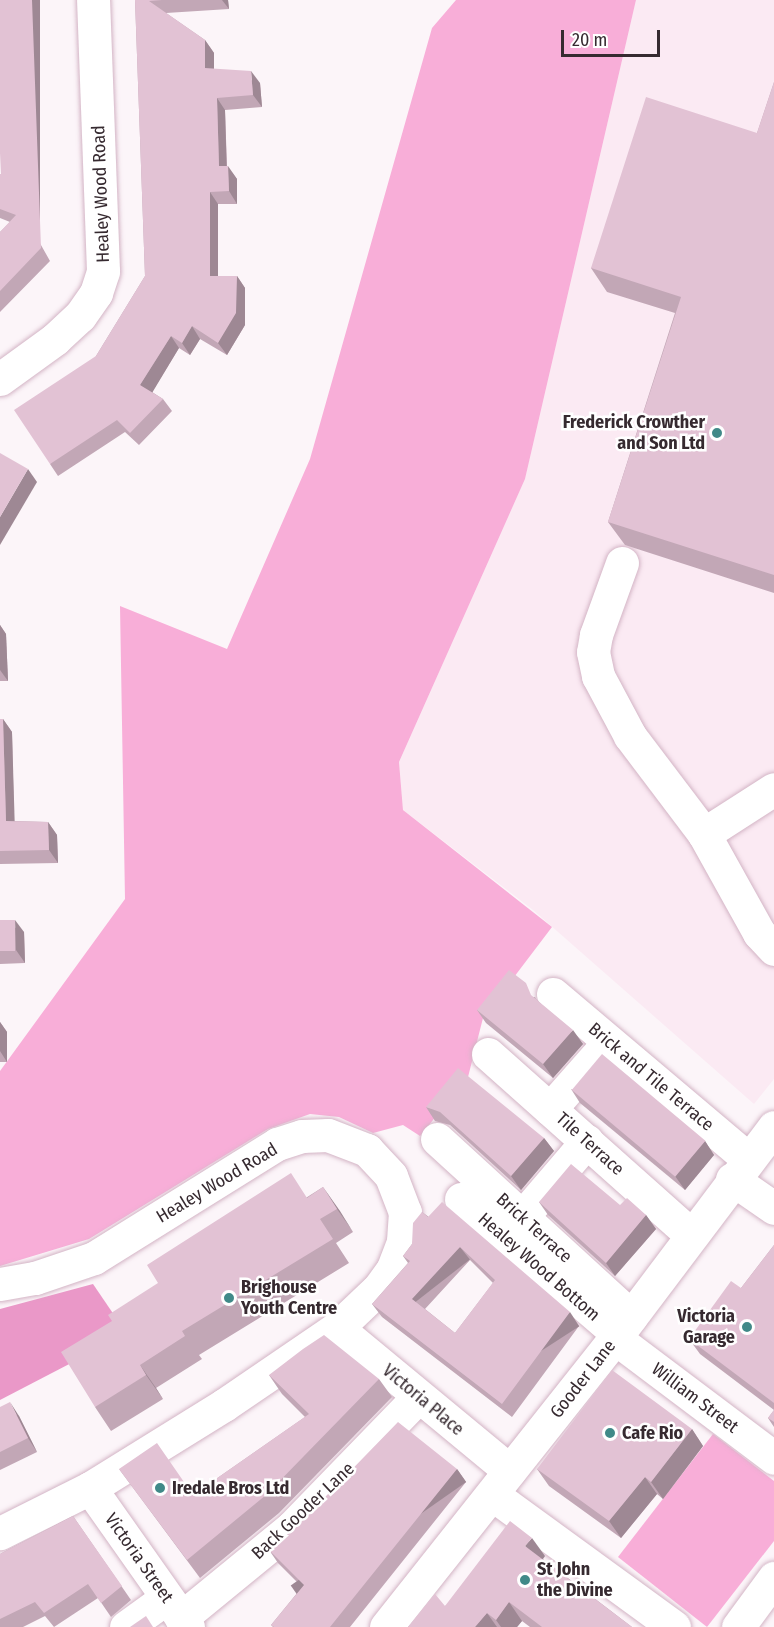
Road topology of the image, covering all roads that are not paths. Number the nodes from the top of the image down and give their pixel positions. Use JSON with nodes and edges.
{"nodes":[{"id":1,"x":93,"y":0,"type":"edge"},
{"id":2,"x":0,"y":379,"type":"edge"},
{"id":3,"x":622,"y":563,"type":"dead end"},
{"id":4,"x":774,"y":789,"type":"edge"},
{"id":5,"x":704,"y":834,"type":"junction"},
{"id":6,"x":774,"y":949,"type":"edge"},
{"id":7,"x":554,"y":994,"type":"dead end"},
{"id":8,"x":609,"y":1041,"type":"junction"},
{"id":9,"x":488,"y":1054,"type":"dead end"},
{"id":10,"x":550,"y":1109,"type":"junction"},
{"id":11,"x":774,"y":1127,"type":"edge"},
{"id":12,"x":437,"y":1139,"type":"dead end"},
{"id":13,"x":587,"y":1141,"type":"junction"},
{"id":14,"x":740,"y":1169,"type":"junction"},
{"id":15,"x":461,"y":1199,"type":"dead end"},
{"id":16,"x":774,"y":1209,"type":"edge"},
{"id":17,"x":519,"y":1232,"type":"junction"},
{"id":18,"x":692,"y":1234,"type":"junction"},
{"id":19,"x":0,"y":1284,"type":"edge"},
{"id":20,"x":337,"y":1328,"type":"junction"},
{"id":21,"x":621,"y":1329,"type":"junction"},
{"id":22,"x":418,"y":1397,"type":"junction"},
{"id":23,"x":774,"y":1458,"type":"edge"},
{"id":24,"x":502,"y":1483,"type":"junction"},
{"id":25,"x":90,"y":1488,"type":"junction"},
{"id":26,"x":0,"y":1533,"type":"edge"},
{"id":27,"x":774,"y":1578,"type":"edge"},
{"id":28,"x":178,"y":1614,"type":"edge"},
{"id":29,"x":126,"y":1627,"type":"edge"},
{"id":30,"x":386,"y":1627,"type":"edge"},
{"id":31,"x":673,"y":1627,"type":"edge"},
{"id":32,"x":738,"y":1627,"type":"edge"}],
"edges":[{"from":1,"to":2,"type":"street","name":"Healey Wood Road"},
{"from":3,"to":5,"type":"street"},
{"from":4,"to":5,"type":"street"},
{"from":5,"to":6,"type":"street"},
{"from":7,"to":8,"type":"street","name":"Brick and Tile Terrace"},
{"from":8,"to":10,"type":"street"},
{"from":8,"to":14,"type":"street","name":"Brick and Tile Terrace"},
{"from":9,"to":10,"type":"street","name":"Tile Terrace"},
{"from":10,"to":13,"type":"street","name":"Tile Terrace"},
{"from":11,"to":14,"type":"street","name":"Gooder Lane"},
{"from":12,"to":17,"type":"street","name":"Brick Terrace"},
{"from":13,"to":17,"type":"street"},
{"from":13,"to":18,"type":"street","name":"Tile Terrace"},
{"from":14,"to":16,"type":"street","name":"Brick and Tile Terrace"},
{"from":14,"to":18,"type":"street","name":"Gooder Lane"},
{"from":15,"to":17,"type":"street","name":"Healey Wood Bottom"},
{"from":17,"to":21,"type":"street","name":"Healey Wood Bottom"},
{"from":18,"to":21,"type":"street","name":"Gooder Lane"},
{"from":19,"to":20,"type":"street","name":"Healey Wood Road"},
{"from":20,"to":22,"type":"street","name":"Victoria Place"},
{"from":20,"to":25,"type":"street","name":"Healey Wood Road"},
{"from":21,"to":23,"type":"street","name":"William Street"},
{"from":21,"to":24,"type":"street","name":"Gooder Lane"},
{"from":22,"to":24,"type":"street","name":"Victoria Place"},
{"from":22,"to":28,"type":"street","name":"Back Gooder Lane"},
{"from":24,"to":30,"type":"street","name":"Gooder Lane"},
{"from":24,"to":31,"type":"street","name":"Victoria Place"},
{"from":25,"to":26,"type":"street","name":"Healey Wood Road"},
{"from":25,"to":28,"type":"street","name":"Victoria Street"},
{"from":27,"to":32,"type":"street"},
{"from":28,"to":29,"type":"street","name":"Back Gooder Lane"}]}
